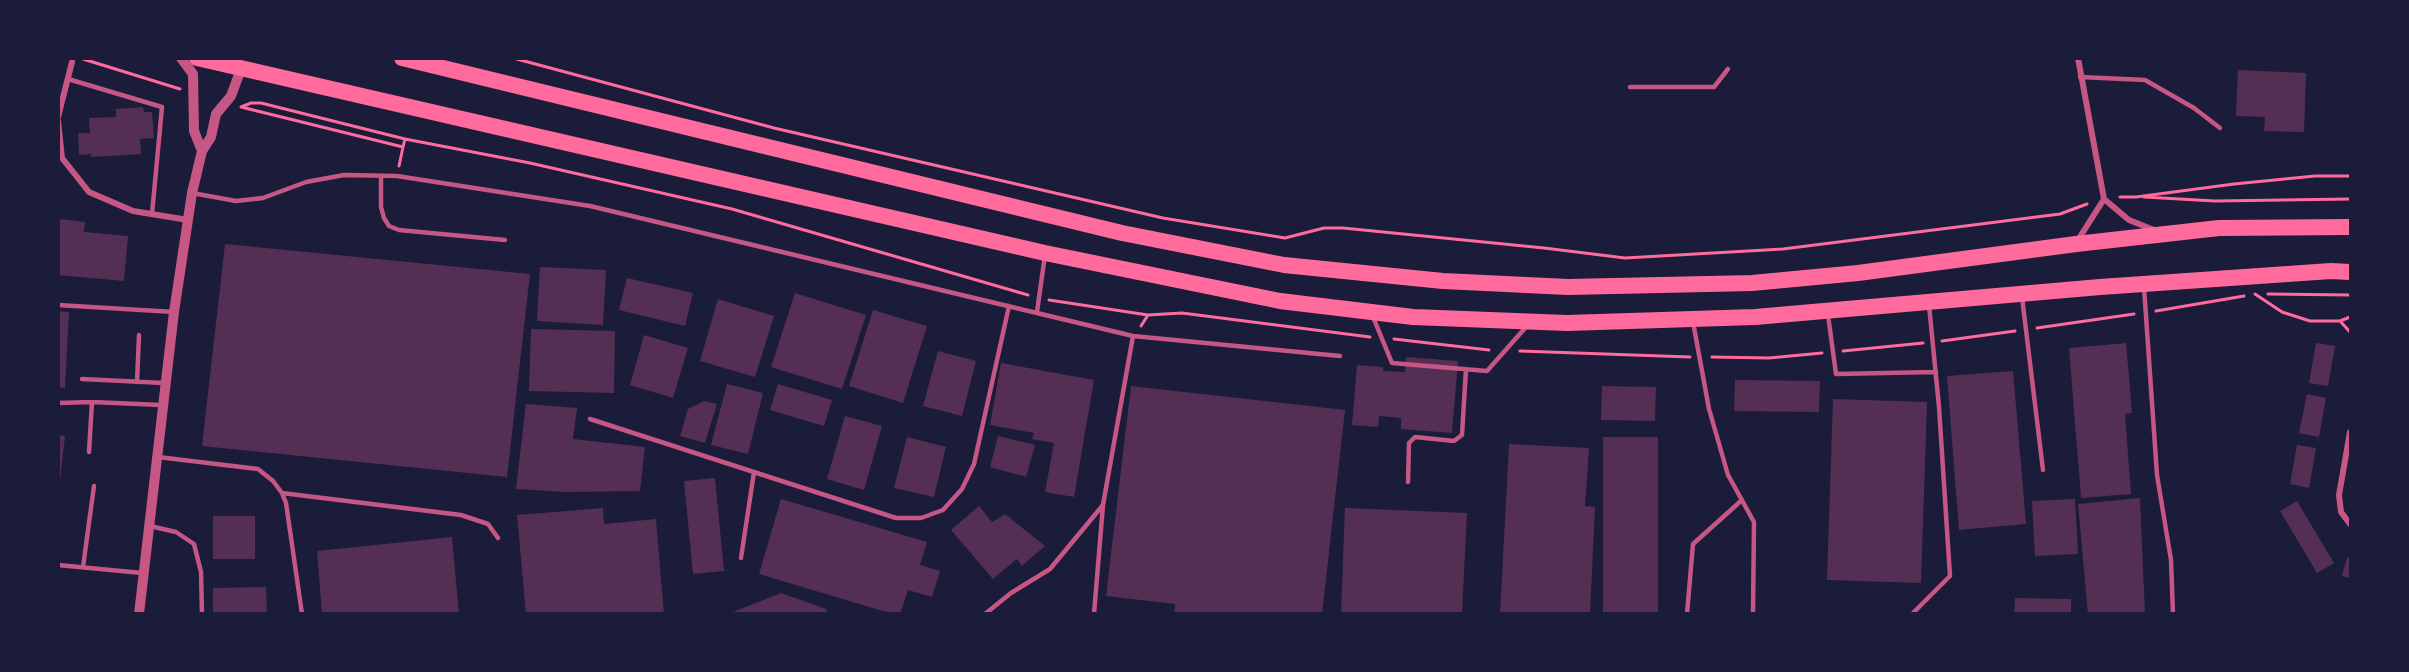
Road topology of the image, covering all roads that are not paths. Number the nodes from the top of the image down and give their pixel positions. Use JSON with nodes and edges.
{"nodes":[{"id":1,"x":182,"y":58,"type":"edge"},
{"id":2,"x":197,"y":58,"type":"edge"},
{"id":3,"x":402,"y":58,"type":"edge"},
{"id":4,"x":2078,"y":58,"type":"edge"},
{"id":5,"x":72,"y":62,"type":"dead end"},
{"id":6,"x":241,"y":69,"type":"junction"},
{"id":7,"x":1728,"y":69,"type":"dead end"},
{"id":8,"x":2080,"y":77,"type":"junction"},
{"id":9,"x":68,"y":79,"type":"junction"},
{"id":10,"x":1630,"y":87,"type":"dead end"},
{"id":11,"x":58,"y":119,"type":"edge"},
{"id":12,"x":2220,"y":129,"type":"dead end"},
{"id":13,"x":202,"y":151,"type":"junction"},
{"id":14,"x":381,"y":176,"type":"junction"},
{"id":15,"x":192,"y":193,"type":"junction"},
{"id":16,"x":2104,"y":199,"type":"junction"},
{"id":17,"x":152,"y":214,"type":"junction"},
{"id":18,"x":188,"y":220,"type":"junction"},
{"id":19,"x":2350,"y":227,"type":"edge"},
{"id":20,"x":2163,"y":234,"type":"junction"},
{"id":21,"x":505,"y":240,"type":"dead end"},
{"id":22,"x":2076,"y":243,"type":"junction"},
{"id":23,"x":1045,"y":253,"type":"junction"},
{"id":24,"x":2350,"y":272,"type":"edge"},
{"id":25,"x":2144,"y":284,"type":"junction"},
{"id":26,"x":2022,"y":294,"type":"junction"},
{"id":27,"x":1929,"y":302,"type":"junction"},
{"id":28,"x":58,"y":304,"type":"edge"},
{"id":29,"x":1009,"y":306,"type":"junction"},
{"id":30,"x":1827,"y":311,"type":"junction"},
{"id":31,"x":174,"y":312,"type":"junction"},
{"id":32,"x":1036,"y":312,"type":"junction"},
{"id":33,"x":1370,"y":312,"type":"junction"},
{"id":34,"x":1692,"y":319,"type":"junction"},
{"id":35,"x":1531,"y":321,"type":"junction"},
{"id":36,"x":139,"y":335,"type":"dead end"},
{"id":37,"x":1133,"y":336,"type":"junction"},
{"id":38,"x":1340,"y":356,"type":"dead end"},
{"id":39,"x":1466,"y":369,"type":"junction"},
{"id":40,"x":1936,"y":372,"type":"junction"},
{"id":41,"x":82,"y":379,"type":"dead end"},
{"id":42,"x":137,"y":382,"type":"junction"},
{"id":43,"x":166,"y":384,"type":"junction"},
{"id":44,"x":92,"y":402,"type":"junction"},
{"id":45,"x":58,"y":403,"type":"edge"},
{"id":46,"x":164,"y":405,"type":"junction"},
{"id":47,"x":590,"y":419,"type":"dead end"},
{"id":48,"x":2350,"y":432,"type":"edge"},
{"id":49,"x":89,"y":452,"type":"dead end"},
{"id":50,"x":158,"y":457,"type":"junction"},
{"id":51,"x":2043,"y":470,"type":"dead end"},
{"id":52,"x":754,"y":472,"type":"junction"},
{"id":53,"x":1408,"y":482,"type":"dead end"},
{"id":54,"x":94,"y":486,"type":"dead end"},
{"id":55,"x":282,"y":493,"type":"junction"},
{"id":56,"x":1742,"y":501,"type":"junction"},
{"id":57,"x":1103,"y":506,"type":"junction"},
{"id":58,"x":2350,"y":524,"type":"edge"},
{"id":59,"x":150,"y":526,"type":"junction"},
{"id":60,"x":498,"y":538,"type":"dead end"},
{"id":61,"x":741,"y":558,"type":"dead end"},
{"id":62,"x":58,"y":565,"type":"edge"},
{"id":63,"x":83,"y":567,"type":"junction"},
{"id":64,"x":144,"y":573,"type":"junction"},
{"id":65,"x":139,"y":614,"type":"edge"},
{"id":66,"x":202,"y":614,"type":"edge"},
{"id":67,"x":302,"y":614,"type":"edge"},
{"id":68,"x":985,"y":614,"type":"edge"},
{"id":69,"x":1094,"y":614,"type":"edge"},
{"id":70,"x":1687,"y":614,"type":"edge"},
{"id":71,"x":1753,"y":614,"type":"edge"},
{"id":72,"x":1912,"y":614,"type":"edge"},
{"id":73,"x":2173,"y":614,"type":"edge"}],
"edges":[{"from":1,"to":13,"type":"street"},
{"from":2,"to":6,"type":"highway"},
{"from":3,"to":22,"type":"highway"},
{"from":4,"to":8,"type":"street"},
{"from":5,"to":9,"type":"street"},
{"from":6,"to":13,"type":"street"},
{"from":6,"to":23,"type":"highway"},
{"from":7,"to":10,"type":"lane"},
{"from":8,"to":12,"type":"lane"},
{"from":8,"to":16,"type":"street"},
{"from":9,"to":11,"type":"street"},
{"from":9,"to":17,"type":"lane"},
{"from":11,"to":17,"type":"street"},
{"from":13,"to":15,"type":"street"},
{"from":14,"to":15,"type":"lane"},
{"from":14,"to":21,"type":"lane"},
{"from":14,"to":29,"type":"lane"},
{"from":15,"to":18,"type":"street"},
{"from":16,"to":20,"type":"street"},
{"from":16,"to":22,"type":"street"},
{"from":17,"to":18,"type":"street"},
{"from":18,"to":31,"type":"street"},
{"from":19,"to":20,"type":"highway"},
{"from":20,"to":22,"type":"highway"},
{"from":23,"to":32,"type":"lane"},
{"from":23,"to":33,"type":"highway"},
{"from":24,"to":25,"type":"highway"},
{"from":25,"to":26,"type":"highway"},
{"from":25,"to":73,"type":"lane"},
{"from":26,"to":27,"type":"highway"},
{"from":26,"to":51,"type":"lane"},
{"from":27,"to":30,"type":"highway"},
{"from":27,"to":40,"type":"lane"},
{"from":28,"to":31,"type":"lane"},
{"from":29,"to":32,"type":"lane"},
{"from":29,"to":52,"type":"lane"},
{"from":30,"to":34,"type":"highway"},
{"from":30,"to":40,"type":"lane"},
{"from":31,"to":43,"type":"street"},
{"from":32,"to":37,"type":"lane"},
{"from":33,"to":35,"type":"highway"},
{"from":33,"to":39,"type":"lane"},
{"from":34,"to":35,"type":"highway"},
{"from":34,"to":56,"type":"lane"},
{"from":35,"to":39,"type":"lane"},
{"from":36,"to":42,"type":"lane"},
{"from":37,"to":38,"type":"lane"},
{"from":37,"to":57,"type":"lane"},
{"from":39,"to":53,"type":"lane"},
{"from":40,"to":72,"type":"lane"},
{"from":41,"to":42,"type":"lane"},
{"from":42,"to":43,"type":"lane"},
{"from":43,"to":46,"type":"street"},
{"from":44,"to":45,"type":"lane"},
{"from":44,"to":46,"type":"lane"},
{"from":44,"to":49,"type":"lane"},
{"from":46,"to":50,"type":"street"},
{"from":47,"to":52,"type":"lane"},
{"from":48,"to":58,"type":"street"},
{"from":50,"to":55,"type":"lane"},
{"from":50,"to":59,"type":"street"},
{"from":52,"to":61,"type":"lane"},
{"from":54,"to":63,"type":"lane"},
{"from":55,"to":60,"type":"lane"},
{"from":55,"to":67,"type":"lane"},
{"from":56,"to":70,"type":"lane"},
{"from":56,"to":71,"type":"lane"},
{"from":57,"to":68,"type":"lane"},
{"from":57,"to":69,"type":"lane"},
{"from":59,"to":64,"type":"street"},
{"from":59,"to":66,"type":"lane"},
{"from":62,"to":63,"type":"lane"},
{"from":63,"to":64,"type":"lane"},
{"from":64,"to":65,"type":"street"}]}
